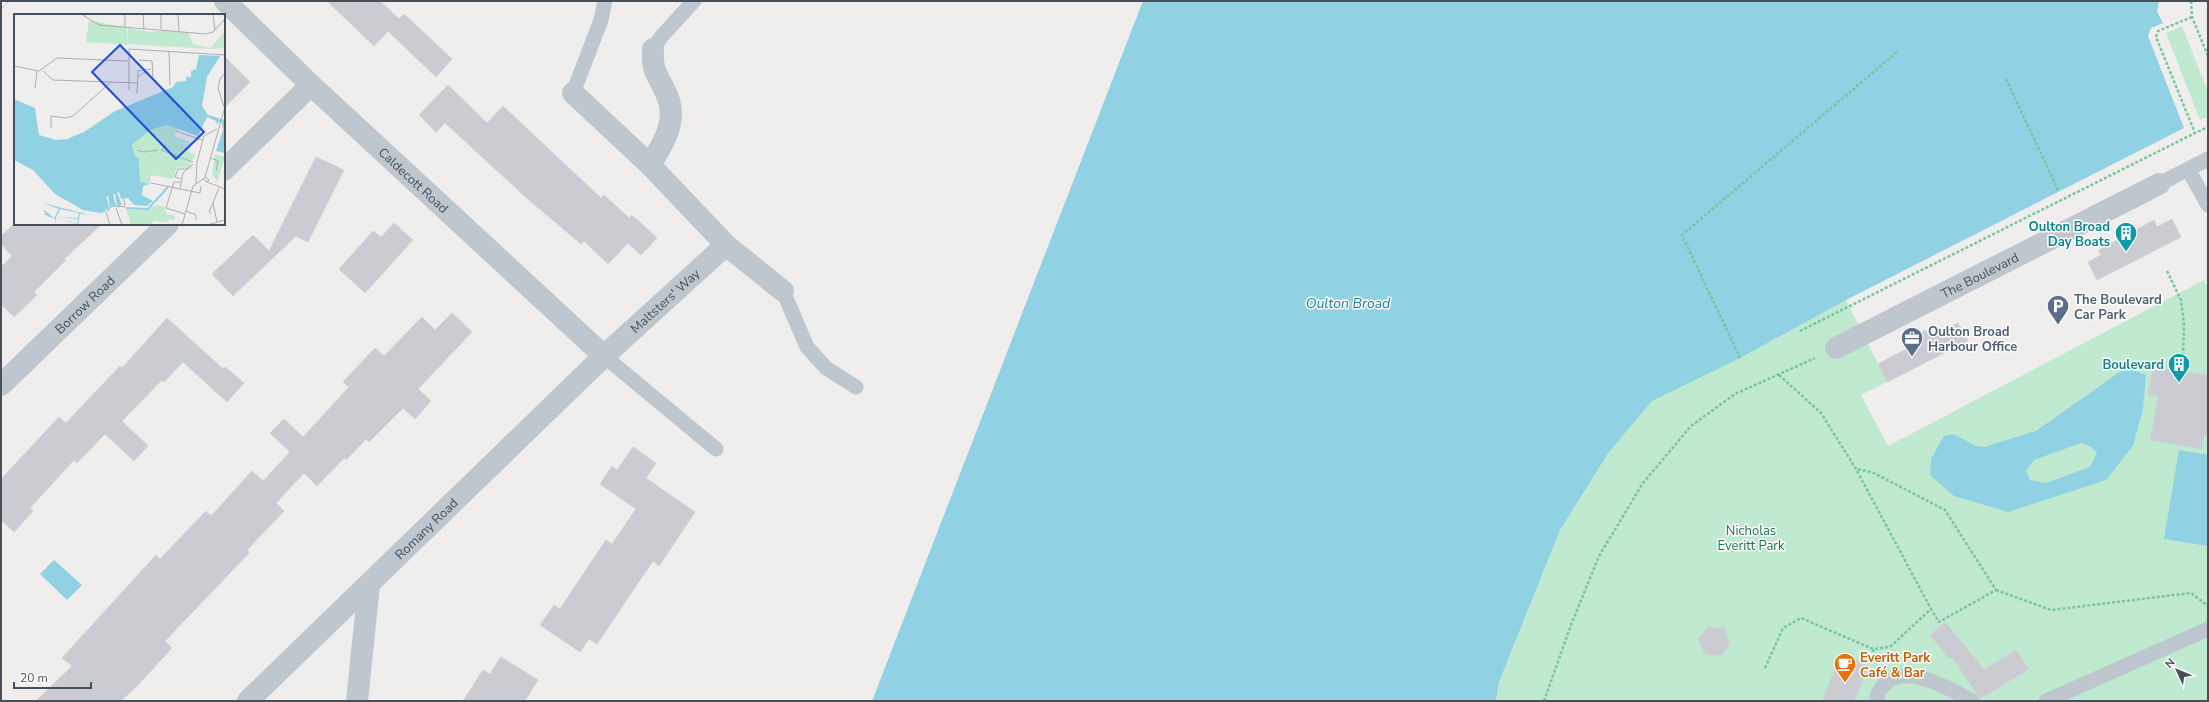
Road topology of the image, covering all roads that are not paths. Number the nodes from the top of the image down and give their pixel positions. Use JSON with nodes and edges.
{"nodes":[{"id":1,"x":226,"y":1,"type":"edge"},
{"id":2,"x":605,"y":1,"type":"edge"},
{"id":3,"x":694,"y":1,"type":"edge"},
{"id":4,"x":654,"y":49,"type":"joint"},
{"id":5,"x":311,"y":85,"type":"junction"},
{"id":6,"x":573,"y":93,"type":"joint"},
{"id":7,"x":2208,"y":159,"type":"edge"},
{"id":8,"x":650,"y":165,"type":"junction"},
{"id":9,"x":225,"y":169,"type":"edge"},
{"id":10,"x":2188,"y":169,"type":"junction"},
{"id":11,"x":2159,"y":184,"type":"joint"},
{"id":12,"x":2208,"y":205,"type":"edge"},
{"id":13,"x":167,"y":225,"type":"edge"},
{"id":14,"x":726,"y":245,"type":"junction"},
{"id":15,"x":783,"y":291,"type":"joint"},
{"id":16,"x":1836,"y":348,"type":"road end"},
{"id":17,"x":604,"y":356,"type":"junction"},
{"id":18,"x":1,"y":385,"type":"edge"},
{"id":19,"x":856,"y":387,"type":"dead end"},
{"id":20,"x":716,"y":449,"type":"dead end"},
{"id":21,"x":369,"y":585,"type":"junction"},
{"id":22,"x":2208,"y":629,"type":"edge"},
{"id":23,"x":248,"y":701,"type":"edge"},
{"id":24,"x":356,"y":701,"type":"edge"},
{"id":25,"x":1877,"y":701,"type":"edge"},
{"id":26,"x":1972,"y":701,"type":"edge"},
{"id":27,"x":2046,"y":701,"type":"edge"}],
"edges":[{"from":1,"to":5,"type":"street","name":"Caldecott Road"},
{"from":2,"to":6,"type":"lane"},
{"from":3,"to":4,"type":"lane"},
{"from":4,"to":8,"type":"street"},
{"from":5,"to":9,"type":"street"},
{"from":5,"to":17,"type":"street","name":"Caldecott Road"},
{"from":6,"to":8,"type":"street"},
{"from":7,"to":10,"type":"lane","name":"The Boulevard"},
{"from":8,"to":14,"type":"street"},
{"from":10,"to":11,"type":"lane","name":"The Boulevard"},
{"from":10,"to":12,"type":"lane"},
{"from":11,"to":16,"type":"street","name":"The Boulevard"},
{"from":13,"to":18,"type":"street","name":"Borrow Road"},
{"from":14,"to":15,"type":"street"},
{"from":14,"to":17,"type":"street","name":"Maltsters' Way"},
{"from":15,"to":19,"type":"lane"},
{"from":17,"to":20,"type":"lane"},
{"from":17,"to":21,"type":"street","name":"Romany Road"},
{"from":21,"to":23,"type":"street","name":"Romany Road"},
{"from":21,"to":24,"type":"street"},
{"from":22,"to":27,"type":"lane"},
{"from":25,"to":26,"type":"lane"}]}
